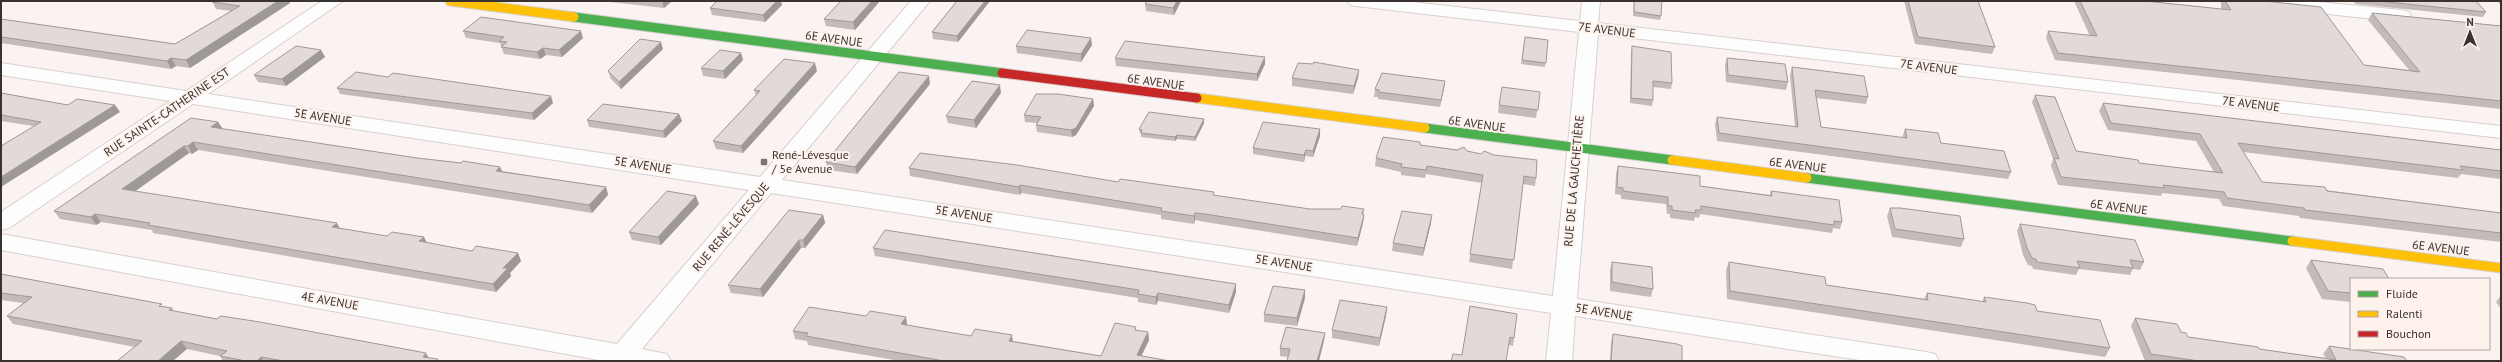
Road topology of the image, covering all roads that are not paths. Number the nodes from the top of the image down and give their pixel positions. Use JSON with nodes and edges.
{"nodes":[{"id":1,"x":334,"y":1,"type":"edge"},
{"id":2,"x":450,"y":1,"type":"edge"},
{"id":3,"x":921,"y":1,"type":"edge"},
{"id":4,"x":1356,"y":1,"type":"edge"},
{"id":5,"x":1591,"y":1,"type":"edge"},
{"id":6,"x":2254,"y":1,"type":"edge"},
{"id":7,"x":2416,"y":18,"type":"edge"},
{"id":8,"x":1588,"y":28,"type":"junction"},
{"id":9,"x":875,"y":57,"type":"junction"},
{"id":10,"x":1,"y":69,"type":"edge"},
{"id":11,"x":190,"y":97,"type":"junction"},
{"id":12,"x":2501,"y":132,"type":"edge"},
{"id":13,"x":1578,"y":149,"type":"junction"},
{"id":14,"x":768,"y":184,"type":"junction"},
{"id":15,"x":1,"y":223,"type":"edge"},
{"id":16,"x":1,"y":242,"type":"edge"},
{"id":17,"x":2501,"y":268,"type":"edge"},
{"id":18,"x":1563,"y":306,"type":"junction"},
{"id":19,"x":620,"y":358,"type":"edge"},
{"id":20,"x":658,"y":361,"type":"edge"},
{"id":21,"x":1559,"y":361,"type":"edge"},
{"id":22,"x":1926,"y":361,"type":"edge"}],
"edges":[{"from":1,"to":11,"type":"street","name":"RUE SAINTE-CATHERINE EST"},
{"from":2,"to":9,"type":"street","name":"6E AVENUE"},
{"from":3,"to":9,"type":"street","name":"RUE RENÉ-LÉVESQUE"},
{"from":4,"to":8,"type":"street","name":"7E AVENUE"},
{"from":5,"to":8,"type":"street","name":"RUE DE LA GAUCHETIÈRE"},
{"from":6,"to":7,"type":"street"},
{"from":8,"to":12,"type":"street","name":"7E AVENUE"},
{"from":8,"to":13,"type":"street","name":"RUE DE LA GAUCHETIÈRE"},
{"from":9,"to":13,"type":"street","name":"6E AVENUE"},
{"from":9,"to":14,"type":"street","name":"RUE RENÉ-LÉVESQUE"},
{"from":10,"to":11,"type":"street","name":"5E AVENUE"},
{"from":11,"to":14,"type":"street","name":"5E AVENUE"},
{"from":11,"to":15,"type":"street","name":"RUE SAINTE-CATHERINE EST"},
{"from":13,"to":17,"type":"street","name":"6E AVENUE"},
{"from":13,"to":18,"type":"street","name":"RUE DE LA GAUCHETIÈRE"},
{"from":14,"to":18,"type":"street","name":"5E AVENUE"},
{"from":14,"to":19,"type":"street","name":"RUE RENÉ-LÉVESQUE"},
{"from":16,"to":19,"type":"street","name":"4E AVENUE"},
{"from":18,"to":21,"type":"street","name":"RUE DE LA GAUCHETIÈRE"},
{"from":18,"to":22,"type":"street","name":"5E AVENUE"},
{"from":19,"to":20,"type":"street","name":"4E AVENUE"}]}
